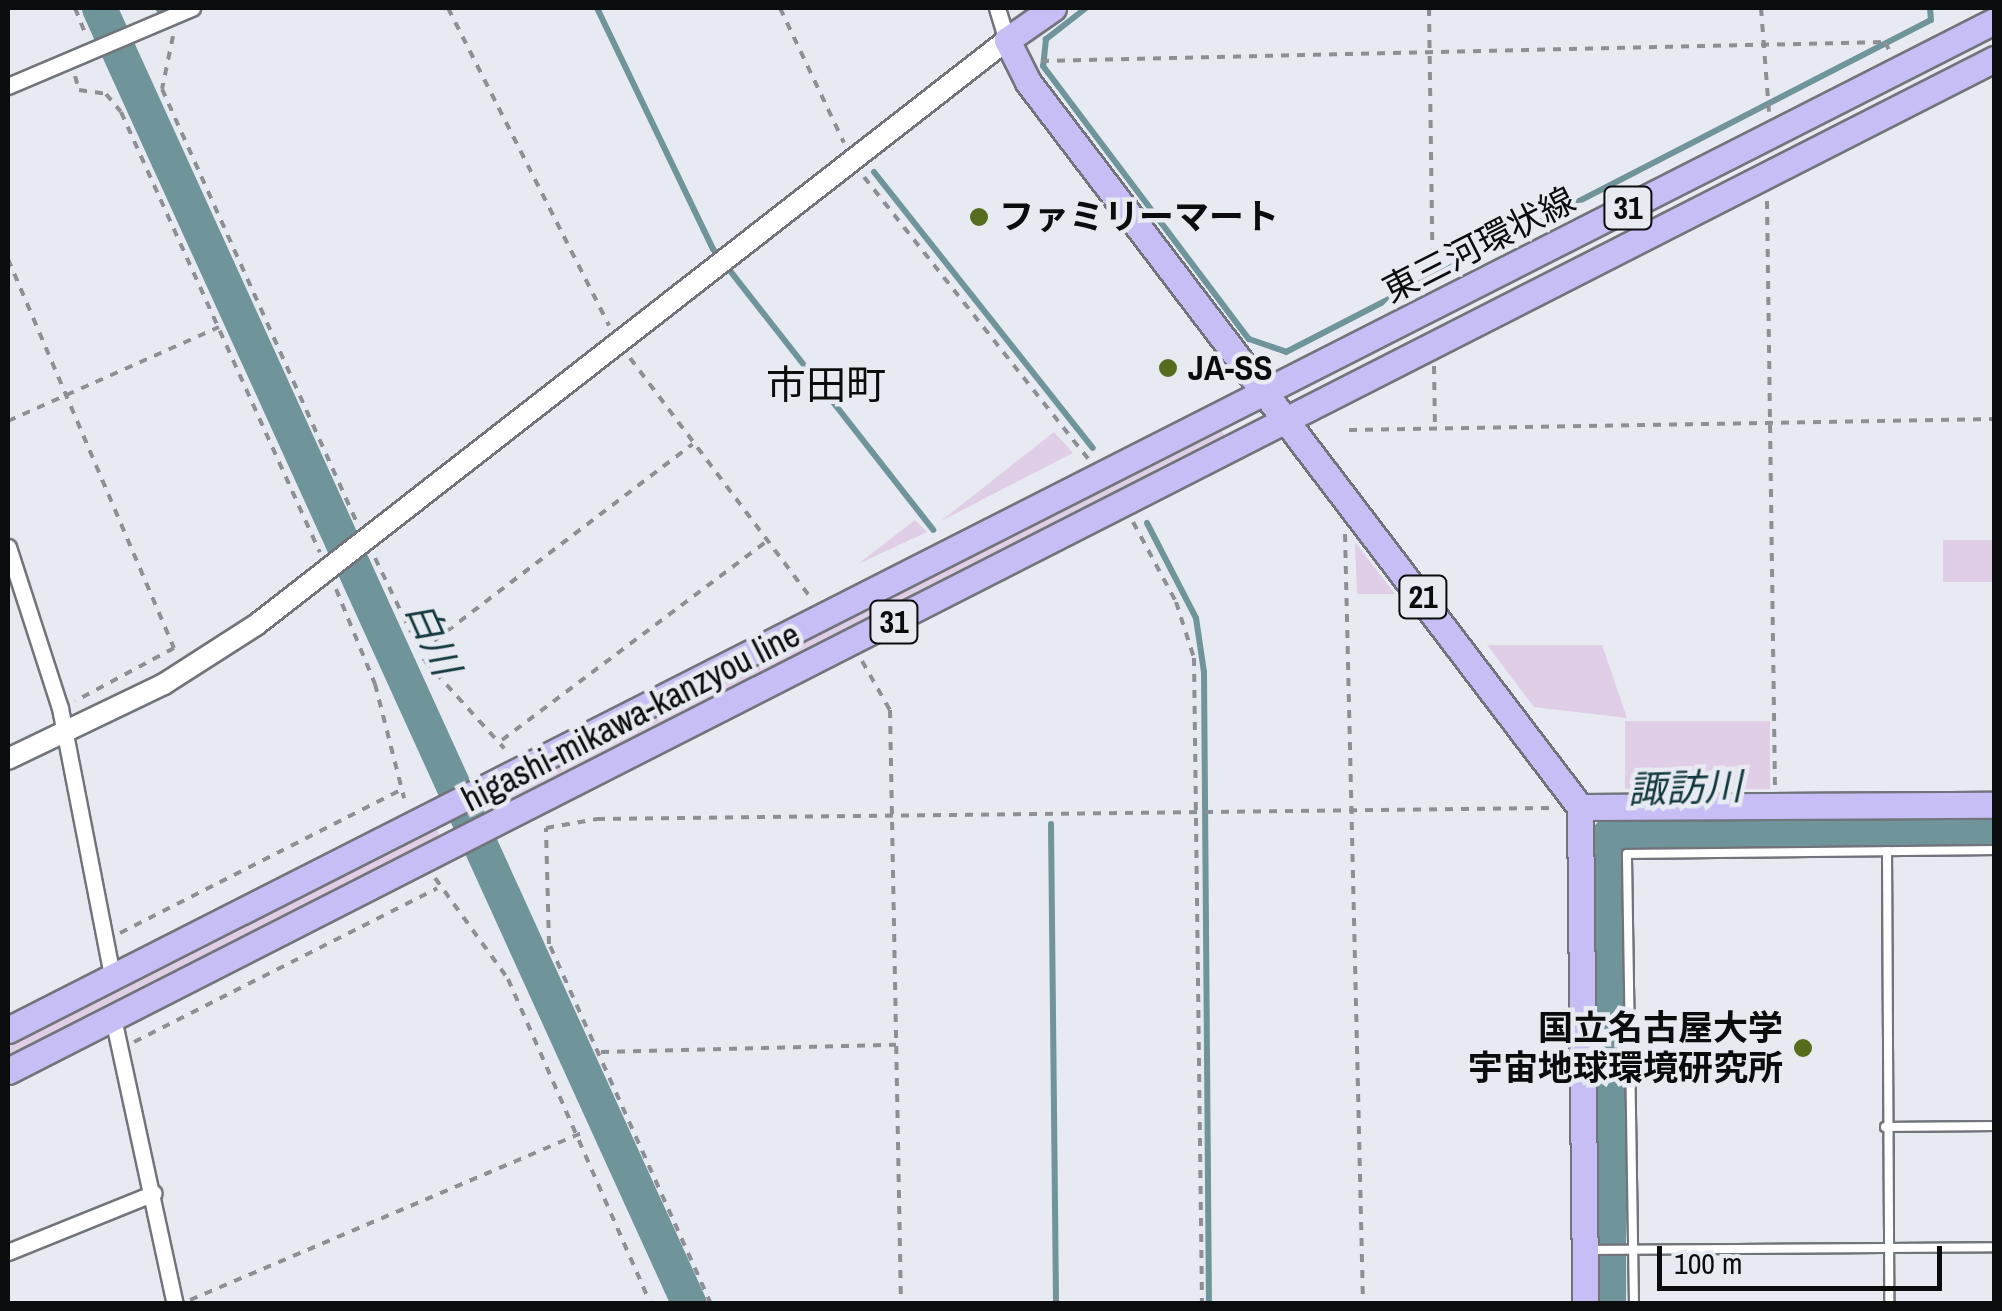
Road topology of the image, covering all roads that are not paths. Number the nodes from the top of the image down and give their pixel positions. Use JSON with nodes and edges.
{"nodes":[{"id":1,"x":997,"y":8,"type":"edge"},
{"id":2,"x":1054,"y":8,"type":"edge"},
{"id":3,"x":185,"y":11,"type":"edge"},
{"id":4,"x":1994,"y":21,"type":"edge"},
{"id":5,"x":1012,"y":50,"type":"junction"},
{"id":6,"x":1994,"y":59,"type":"edge"},
{"id":7,"x":8,"y":86,"type":"edge"},
{"id":8,"x":1261,"y":391,"type":"junction"},
{"id":9,"x":1284,"y":422,"type":"junction"},
{"id":10,"x":8,"y":547,"type":"edge"},
{"id":11,"x":61,"y":735,"type":"junction"},
{"id":12,"x":8,"y":758,"type":"edge"},
{"id":13,"x":1994,"y":805,"type":"edge"},
{"id":14,"x":1580,"y":807,"type":"junction"},
{"id":15,"x":1994,"y":850,"type":"edge"},
{"id":16,"x":1886,"y":851,"type":"junction"},
{"id":17,"x":112,"y":975,"type":"junction"},
{"id":18,"x":113,"y":1018,"type":"junction"},
{"id":19,"x":8,"y":1030,"type":"edge"},
{"id":20,"x":8,"y":1071,"type":"edge"},
{"id":21,"x":1994,"y":1126,"type":"edge"},
{"id":22,"x":1885,"y":1127,"type":"junction"},
{"id":23,"x":154,"y":1193,"type":"junction"},
{"id":24,"x":1994,"y":1247,"type":"edge"},
{"id":25,"x":1887,"y":1248,"type":"junction"},
{"id":26,"x":1590,"y":1250,"type":"junction"},
{"id":27,"x":1633,"y":1250,"type":"junction"},
{"id":28,"x":8,"y":1252,"type":"edge"},
{"id":29,"x":178,"y":1304,"type":"edge"},
{"id":30,"x":1585,"y":1304,"type":"edge"},
{"id":31,"x":1634,"y":1304,"type":"edge"},
{"id":32,"x":1889,"y":1304,"type":"edge"}],
"edges":[{"from":1,"to":5,"type":"street"},
{"from":2,"to":5,"type":"main road"},
{"from":3,"to":7,"type":"street"},
{"from":4,"to":8,"type":"main road","name":"東三河環状線","number":"31"},
{"from":5,"to":8,"type":"main road","number":"21"},
{"from":5,"to":11,"type":"street"},
{"from":6,"to":9,"type":"main road","name":"東三河環状線","number":"31"},
{"from":8,"to":9,"type":"main road","number":"21"},
{"from":8,"to":17,"type":"main road","name":"higashi-mikawa-kanzyou line","number":"31"},
{"from":9,"to":14,"type":"main road","number":"21"},
{"from":9,"to":18,"type":"main road","name":"higashi-mikawa-kanzyou line","number":"31"},
{"from":10,"to":11,"type":"street"},
{"from":11,"to":12,"type":"street"},
{"from":11,"to":17,"type":"street"},
{"from":13,"to":14,"type":"main road"},
{"from":14,"to":26,"type":"main road"},
{"from":15,"to":16,"type":"lane"},
{"from":16,"to":22,"type":"lane"},
{"from":16,"to":27,"type":"lane"},
{"from":17,"to":19,"type":"main road","name":"higashi-mikawa-kanzyou line","number":"31"},
{"from":18,"to":20,"type":"main road","name":"higashi-mikawa-kanzyou line","number":"31"},
{"from":18,"to":23,"type":"street"},
{"from":21,"to":22,"type":"lane"},
{"from":22,"to":25,"type":"lane"},
{"from":23,"to":28,"type":"street"},
{"from":23,"to":29,"type":"street"},
{"from":24,"to":25,"type":"lane"},
{"from":25,"to":27,"type":"lane"},
{"from":25,"to":32,"type":"lane"},
{"from":26,"to":27,"type":"lane"},
{"from":26,"to":30,"type":"main road"},
{"from":27,"to":31,"type":"lane"}]}
